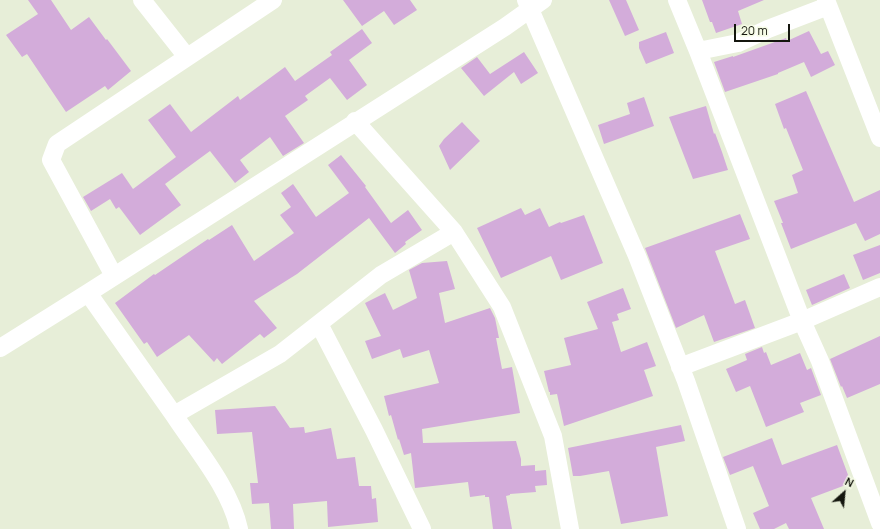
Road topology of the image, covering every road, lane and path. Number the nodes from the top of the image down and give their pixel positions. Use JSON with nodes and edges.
{"nodes":[{"id":1,"x":142,"y":0,"type":"edge"},
{"id":2,"x":272,"y":0,"type":"edge"},
{"id":3,"x":677,"y":0,"type":"edge"},
{"id":4,"x":533,"y":3,"type":"edge"},
{"id":5,"x":827,"y":3,"type":"edge"},
{"id":6,"x":698,"y":51,"type":"junction"},
{"id":7,"x":186,"y":58,"type":"junction"},
{"id":8,"x":355,"y":121,"type":"junction"},
{"id":9,"x":880,"y":138,"type":"edge"},
{"id":10,"x":454,"y":232,"type":"junction"},
{"id":11,"x":114,"y":276,"type":"junction"},
{"id":12,"x":880,"y":287,"type":"edge"},
{"id":13,"x":88,"y":293,"type":"junction"},
{"id":14,"x":802,"y":322,"type":"junction"},
{"id":15,"x":319,"y":324,"type":"junction"},
{"id":16,"x":0,"y":348,"type":"edge"},
{"id":17,"x":680,"y":366,"type":"junction"},
{"id":18,"x":174,"y":415,"type":"junction"},
{"id":19,"x":880,"y":524,"type":"edge"},
{"id":20,"x":239,"y":529,"type":"edge"},
{"id":21,"x":422,"y":529,"type":"edge"},
{"id":22,"x":570,"y":529,"type":"edge"},
{"id":23,"x":737,"y":529,"type":"edge"}],
"edges":[{"from":1,"to":7,"type":"street"},
{"from":2,"to":7,"type":"street"},
{"from":3,"to":6,"type":"street"},
{"from":4,"to":8,"type":"street"},
{"from":4,"to":17,"type":"street"},
{"from":5,"to":6,"type":"street"},
{"from":5,"to":9,"type":"street"},
{"from":6,"to":14,"type":"street"},
{"from":7,"to":11,"type":"street"},
{"from":8,"to":10,"type":"street"},
{"from":8,"to":11,"type":"street"},
{"from":10,"to":15,"type":"street"},
{"from":10,"to":22,"type":"street"},
{"from":11,"to":13,"type":"street"},
{"from":12,"to":14,"type":"street"},
{"from":13,"to":16,"type":"street"},
{"from":13,"to":18,"type":"street"},
{"from":14,"to":17,"type":"street"},
{"from":14,"to":19,"type":"street"},
{"from":15,"to":18,"type":"street"},
{"from":15,"to":21,"type":"street"},
{"from":17,"to":23,"type":"street"},
{"from":18,"to":20,"type":"street"}]}
